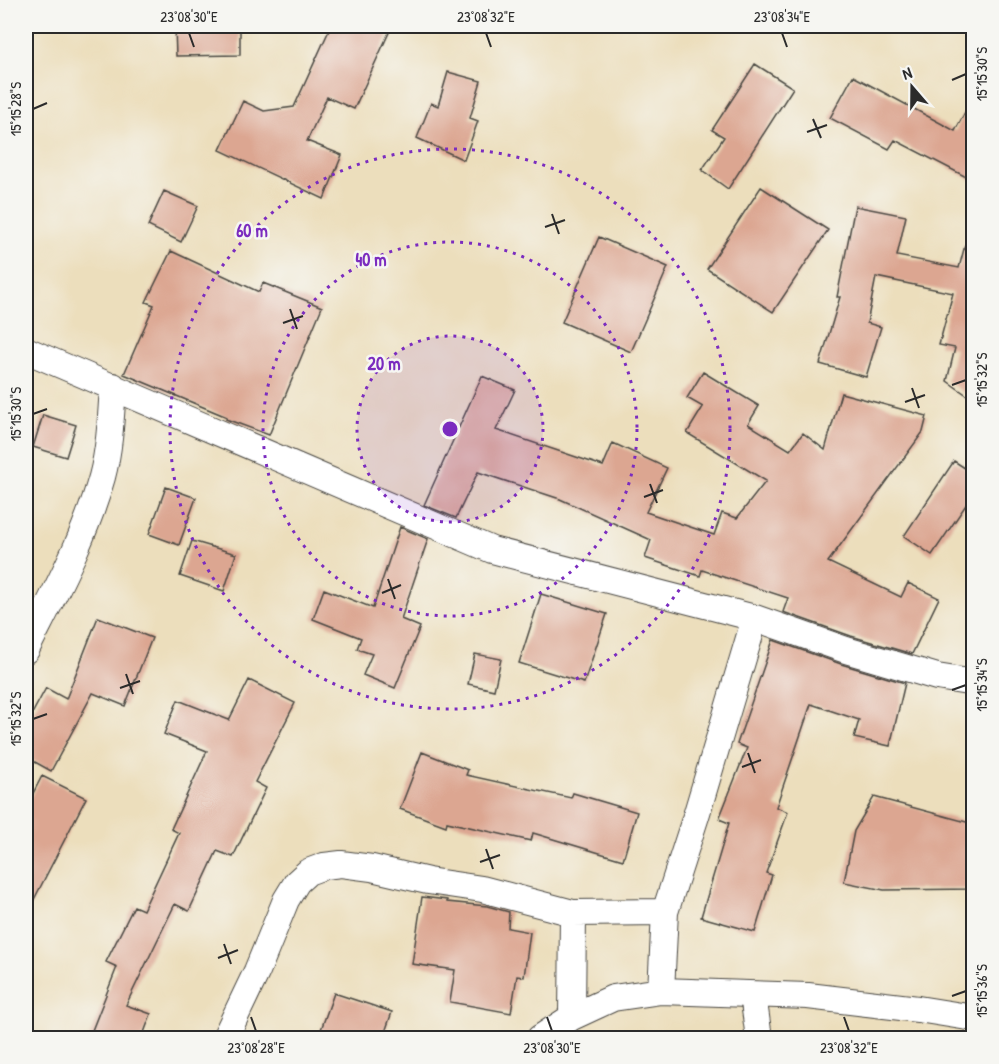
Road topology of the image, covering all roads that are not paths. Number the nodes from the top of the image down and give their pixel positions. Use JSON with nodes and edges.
{"nodes":[{"id":1,"x":26,"y":350,"type":"edge"},
{"id":2,"x":113,"y":386,"type":"junction"},
{"id":3,"x":754,"y":618,"type":"junction"},
{"id":4,"x":26,"y":650,"type":"edge"},
{"id":5,"x":974,"y":683,"type":"edge"},
{"id":6,"x":665,"y":912,"type":"junction"},
{"id":7,"x":573,"y":913,"type":"junction"},
{"id":8,"x":661,"y":991,"type":"junction"},
{"id":9,"x":753,"y":995,"type":"junction"},
{"id":10,"x":572,"y":1017,"type":"junction"},
{"id":11,"x":974,"y":1018,"type":"edge"},
{"id":12,"x":225,"y":1038,"type":"edge"},
{"id":13,"x":540,"y":1038,"type":"edge"},
{"id":14,"x":759,"y":1038,"type":"edge"}],
"edges":[{"from":1,"to":2,"type":"street"},
{"from":2,"to":3,"type":"street"},
{"from":2,"to":4,"type":"street"},
{"from":3,"to":5,"type":"street"},
{"from":3,"to":6,"type":"street"},
{"from":6,"to":7,"type":"street"},
{"from":6,"to":8,"type":"street"},
{"from":7,"to":10,"type":"street"},
{"from":7,"to":12,"type":"street"},
{"from":8,"to":9,"type":"street"},
{"from":8,"to":10,"type":"street"},
{"from":9,"to":11,"type":"street"},
{"from":9,"to":14,"type":"street"},
{"from":10,"to":13,"type":"street"}]}
